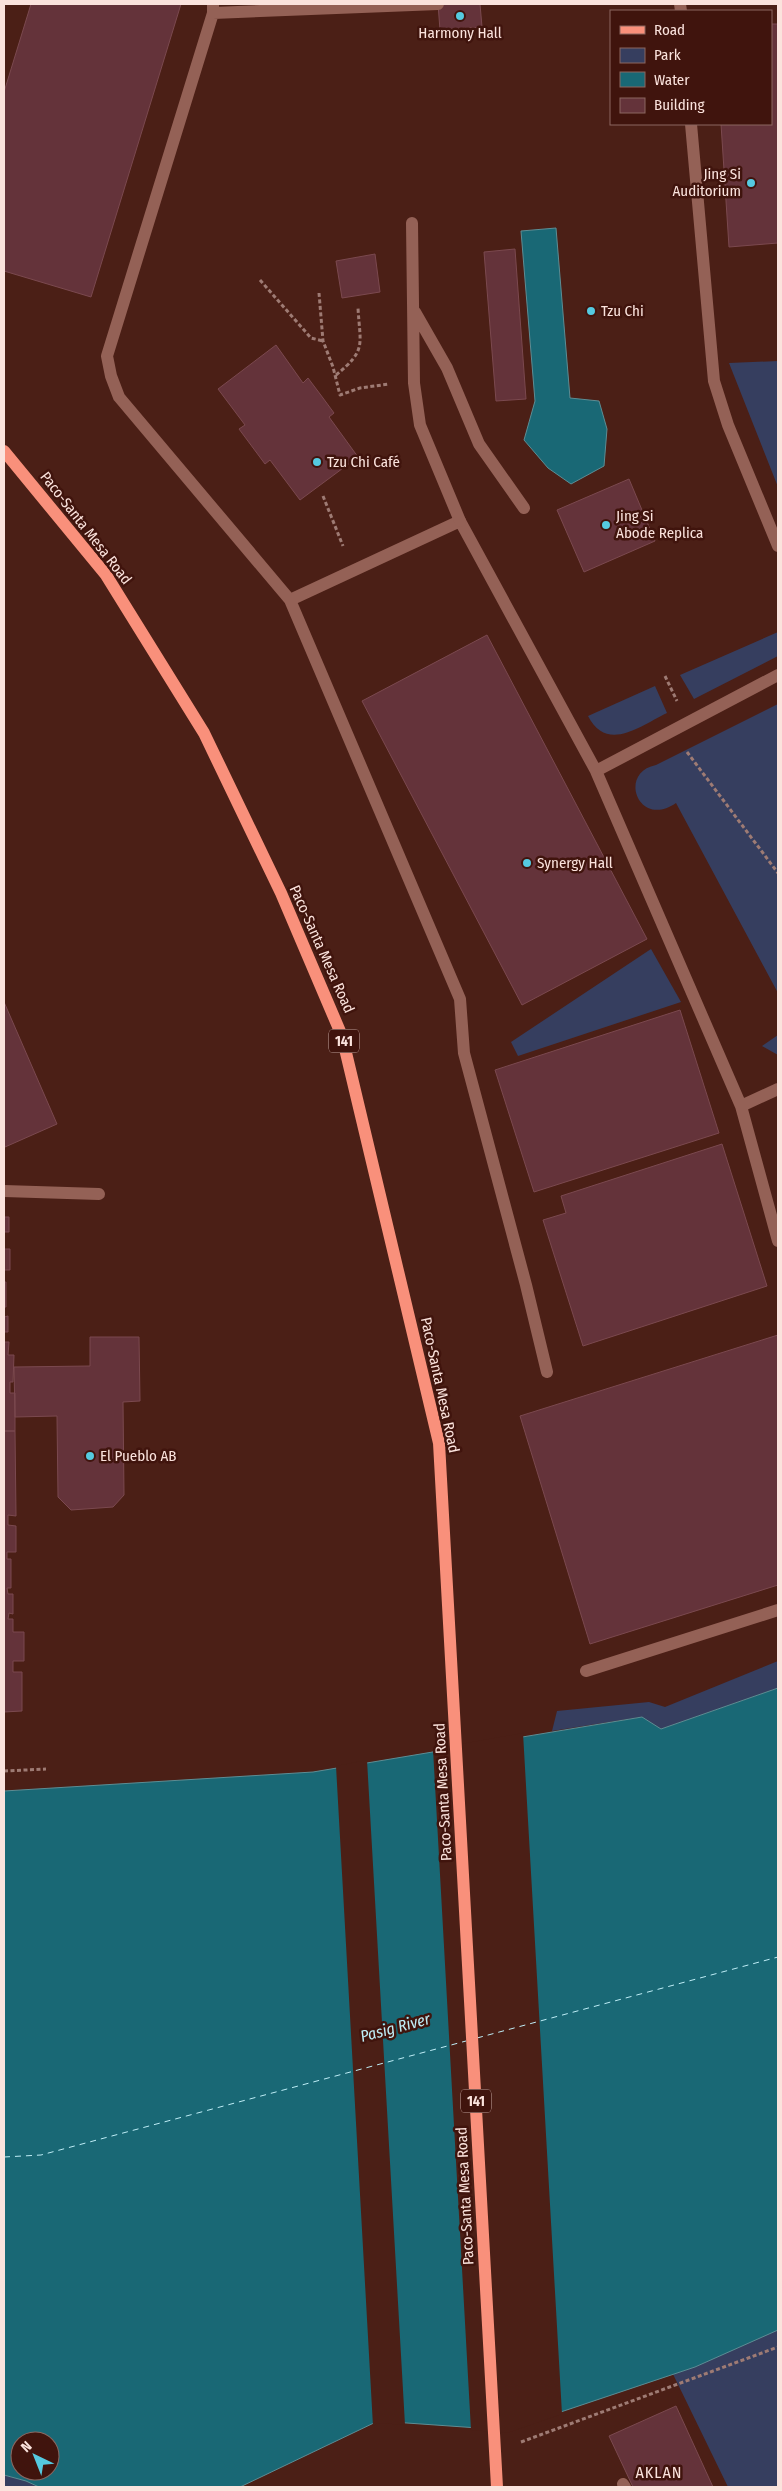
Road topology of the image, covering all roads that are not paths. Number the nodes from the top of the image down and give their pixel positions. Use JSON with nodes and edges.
{"nodes":[{"id":1,"x":438,"y":4,"type":"edge"},
{"id":2,"x":213,"y":8,"type":"edge"},
{"id":3,"x":691,"y":125,"type":"edge"},
{"id":4,"x":412,"y":223,"type":"dead end"},
{"id":5,"x":414,"y":310,"type":"junction"},
{"id":6,"x":4,"y":451,"type":"edge"},
{"id":7,"x":524,"y":508,"type":"dead end"},
{"id":8,"x":460,"y":521,"type":"junction"},
{"id":9,"x":778,"y":546,"type":"edge"},
{"id":10,"x":290,"y":600,"type":"junction"},
{"id":11,"x":778,"y":675,"type":"edge"},
{"id":12,"x":596,"y":771,"type":"junction"},
{"id":13,"x":778,"y":1089,"type":"edge"},
{"id":14,"x":742,"y":1106,"type":"junction"},
{"id":15,"x":4,"y":1191,"type":"edge"},
{"id":16,"x":99,"y":1194,"type":"dead end"},
{"id":17,"x":778,"y":1241,"type":"edge"},
{"id":18,"x":546,"y":1372,"type":"dead end"},
{"id":19,"x":778,"y":1610,"type":"edge"},
{"id":20,"x":586,"y":1671,"type":"dead end"},
{"id":21,"x":497,"y":2487,"type":"edge"}],
"edges":[{"from":1,"to":2,"type":"street"},
{"from":2,"to":10,"type":"street"},
{"from":3,"to":9,"type":"street"},
{"from":4,"to":5,"type":"street"},
{"from":5,"to":7,"type":"street"},
{"from":5,"to":8,"type":"street"},
{"from":6,"to":21,"type":"main road","name":"Paco-Santa Mesa Road","number":"141"},
{"from":8,"to":10,"type":"street"},
{"from":8,"to":12,"type":"street"},
{"from":10,"to":18,"type":"street"},
{"from":11,"to":12,"type":"street"},
{"from":12,"to":14,"type":"street"},
{"from":13,"to":14,"type":"street"},
{"from":14,"to":17,"type":"street"},
{"from":15,"to":16,"type":"street"},
{"from":19,"to":20,"type":"street"}]}
